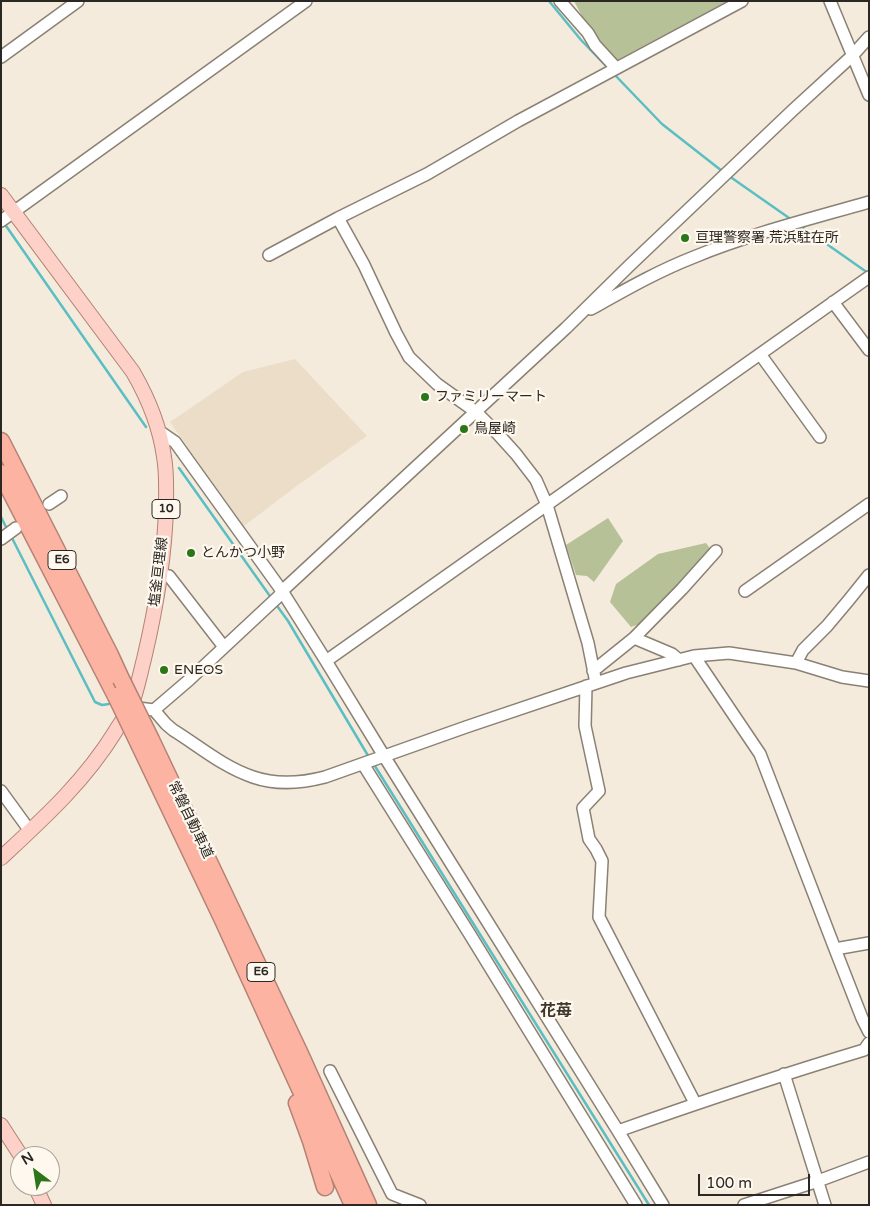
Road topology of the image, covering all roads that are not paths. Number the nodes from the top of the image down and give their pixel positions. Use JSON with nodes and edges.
{"nodes":[{"id":1,"x":78,"y":1,"type":"edge"},
{"id":2,"x":306,"y":1,"type":"edge"},
{"id":3,"x":560,"y":1,"type":"edge"},
{"id":4,"x":742,"y":1,"type":"edge"},
{"id":5,"x":830,"y":1,"type":"edge"},
{"id":6,"x":869,"y":37,"type":"edge"},
{"id":7,"x":852,"y":56,"type":"junction"},
{"id":8,"x":1,"y":57,"type":"edge"},
{"id":9,"x":612,"y":70,"type":"junction"},
{"id":10,"x":869,"y":95,"type":"edge"},
{"id":11,"x":1,"y":195,"type":"edge"},
{"id":12,"x":869,"y":202,"type":"edge"},
{"id":13,"x":8,"y":216,"type":"edge"},
{"id":14,"x":338,"y":218,"type":"junction"},
{"id":15,"x":269,"y":255,"type":"dead end"},
{"id":16,"x":867,"y":278,"type":"edge"},
{"id":17,"x":833,"y":302,"type":"junction"},
{"id":18,"x":579,"y":316,"type":"junction"},
{"id":19,"x":869,"y":350,"type":"edge"},
{"id":20,"x":760,"y":354,"type":"junction"},
{"id":21,"x":476,"y":412,"type":"junction"},
{"id":22,"x":159,"y":431,"type":"junction"},
{"id":23,"x":820,"y":437,"type":"dead end"},
{"id":24,"x":1,"y":441,"type":"edge"},
{"id":25,"x":1,"y":473,"type":"edge"},
{"id":26,"x":61,"y":496,"type":"dead end"},
{"id":27,"x":50,"y":504,"type":"dead end"},
{"id":28,"x":869,"y":504,"type":"edge"},
{"id":29,"x":547,"y":505,"type":"junction"},
{"id":30,"x":16,"y":528,"type":"dead end"},
{"id":31,"x":1,"y":539,"type":"edge"},
{"id":32,"x":716,"y":551,"type":"dead end"},
{"id":33,"x":161,"y":575,"type":"junction"},
{"id":34,"x":869,"y":575,"type":"edge"},
{"id":35,"x":745,"y":591,"type":"dead end"},
{"id":36,"x":281,"y":594,"type":"junction"},
{"id":37,"x":634,"y":638,"type":"junction"},
{"id":38,"x":224,"y":647,"type":"junction"},
{"id":39,"x":694,"y":656,"type":"junction"},
{"id":40,"x":679,"y":660,"type":"junction"},
{"id":41,"x":326,"y":661,"type":"junction"},
{"id":42,"x":796,"y":663,"type":"junction"},
{"id":43,"x":592,"y":680,"type":"junction"},
{"id":44,"x":869,"y":681,"type":"edge"},
{"id":45,"x":130,"y":707,"type":"junction"},
{"id":46,"x":154,"y":710,"type":"junction"},
{"id":47,"x":146,"y":743,"type":"junction"},
{"id":48,"x":384,"y":756,"type":"junction"},
{"id":49,"x":363,"y":764,"type":"junction"},
{"id":50,"x":1,"y":790,"type":"edge"},
{"id":51,"x":27,"y":834,"type":"junction"},
{"id":52,"x":1,"y":858,"type":"edge"},
{"id":53,"x":223,"y":920,"type":"junction"},
{"id":54,"x":869,"y":943,"type":"edge"},
{"id":55,"x":835,"y":950,"type":"junction"},
{"id":56,"x":869,"y":1032,"type":"edge"},
{"id":57,"x":869,"y":1043,"type":"edge"},
{"id":58,"x":300,"y":1054,"type":"junction"},
{"id":59,"x":330,"y":1071,"type":"dead end"},
{"id":60,"x":784,"y":1074,"type":"junction"},
{"id":61,"x":695,"y":1103,"type":"junction"},
{"id":62,"x":1,"y":1125,"type":"edge"},
{"id":63,"x":618,"y":1131,"type":"junction"},
{"id":64,"x":15,"y":1146,"type":"edge"},
{"id":65,"x":869,"y":1162,"type":"edge"},
{"id":66,"x":818,"y":1181,"type":"junction"},
{"id":67,"x":325,"y":1186,"type":"dead end"},
{"id":68,"x":353,"y":1205,"type":"edge"},
{"id":69,"x":368,"y":1205,"type":"edge"},
{"id":70,"x":379,"y":1205,"type":"edge"},
{"id":71,"x":420,"y":1205,"type":"edge"},
{"id":72,"x":636,"y":1205,"type":"edge"},
{"id":73,"x":663,"y":1205,"type":"edge"},
{"id":74,"x":744,"y":1205,"type":"edge"},
{"id":75,"x":825,"y":1205,"type":"edge"}],
"edges":[{"from":1,"to":8,"type":"street"},
{"from":2,"to":13,"type":"street"},
{"from":3,"to":9,"type":"street"},
{"from":4,"to":9,"type":"street"},
{"from":5,"to":7,"type":"street"},
{"from":6,"to":7,"type":"street"},
{"from":7,"to":10,"type":"street"},
{"from":7,"to":18,"type":"street"},
{"from":9,"to":14,"type":"street"},
{"from":11,"to":13,"type":"main road","name":"塩釜亘理線","number":"10"},
{"from":12,"to":18,"type":"street"},
{"from":13,"to":22,"type":"main road","name":"塩釜亘理線","number":"10"},
{"from":14,"to":15,"type":"street"},
{"from":14,"to":21,"type":"street"},
{"from":16,"to":17,"type":"street"},
{"from":17,"to":19,"type":"street"},
{"from":17,"to":20,"type":"street"},
{"from":18,"to":21,"type":"street"},
{"from":20,"to":23,"type":"street"},
{"from":20,"to":29,"type":"street"},
{"from":21,"to":29,"type":"street"},
{"from":21,"to":36,"type":"street"},
{"from":22,"to":33,"type":"main road","name":"塩釜亘理線","number":"10"},
{"from":22,"to":36,"type":"street"},
{"from":24,"to":47,"type":"highway","name":"常磐自動車道","number":"E6","bridge":true},
{"from":25,"to":47,"type":"highway","name":"常磐自動車道","number":"E6","bridge":true},
{"from":26,"to":27,"type":"street"},
{"from":28,"to":35,"type":"street"},
{"from":29,"to":41,"type":"street"},
{"from":29,"to":43,"type":"street"},
{"from":30,"to":31,"type":"street"},
{"from":32,"to":37,"type":"street"},
{"from":33,"to":38,"type":"street"},
{"from":33,"to":45,"type":"main road","name":"塩釜亘理線","number":"10"},
{"from":34,"to":42,"type":"street"},
{"from":36,"to":38,"type":"street"},
{"from":36,"to":41,"type":"street"},
{"from":37,"to":40,"type":"street"},
{"from":37,"to":43,"type":"street"},
{"from":38,"to":46,"type":"street"},
{"from":39,"to":40,"type":"street"},
{"from":39,"to":42,"type":"street"},
{"from":39,"to":55,"type":"street"},
{"from":40,"to":43,"type":"street"},
{"from":41,"to":48,"type":"street"},
{"from":42,"to":44,"type":"street"},
{"from":43,"to":48,"type":"street"},
{"from":43,"to":61,"type":"street"},
{"from":45,"to":46,"type":"street"},
{"from":45,"to":51,"type":"main road","name":"塩釜亘理線","number":"10"},
{"from":46,"to":49,"type":"street"},
{"from":47,"to":53,"type":"highway","name":"常磐自動車道","number":"E6"},
{"from":47,"to":58,"type":"highway","name":"常磐自動車道","number":"E6"},
{"from":48,"to":49,"type":"street"},
{"from":48,"to":63,"type":"street"},
{"from":49,"to":72,"type":"street"},
{"from":50,"to":51,"type":"street"},
{"from":51,"to":52,"type":"main road","name":"塩釜亘理線","number":"10"},
{"from":53,"to":67,"type":"highway"},
{"from":53,"to":68,"type":"highway","name":"常磐自動車道","number":"E6"},
{"from":54,"to":55,"type":"street"},
{"from":55,"to":56,"type":"street"},
{"from":57,"to":60,"type":"street"},
{"from":58,"to":69,"type":"highway","name":"常磐自動車道","number":"E6"},
{"from":58,"to":70,"type":"highway"},
{"from":59,"to":71,"type":"street"},
{"from":60,"to":61,"type":"street"},
{"from":60,"to":66,"type":"street"},
{"from":61,"to":63,"type":"street"},
{"from":62,"to":64,"type":"main road"},
{"from":63,"to":73,"type":"street"},
{"from":65,"to":66,"type":"street"},
{"from":66,"to":74,"type":"street"},
{"from":66,"to":75,"type":"street"}]}
